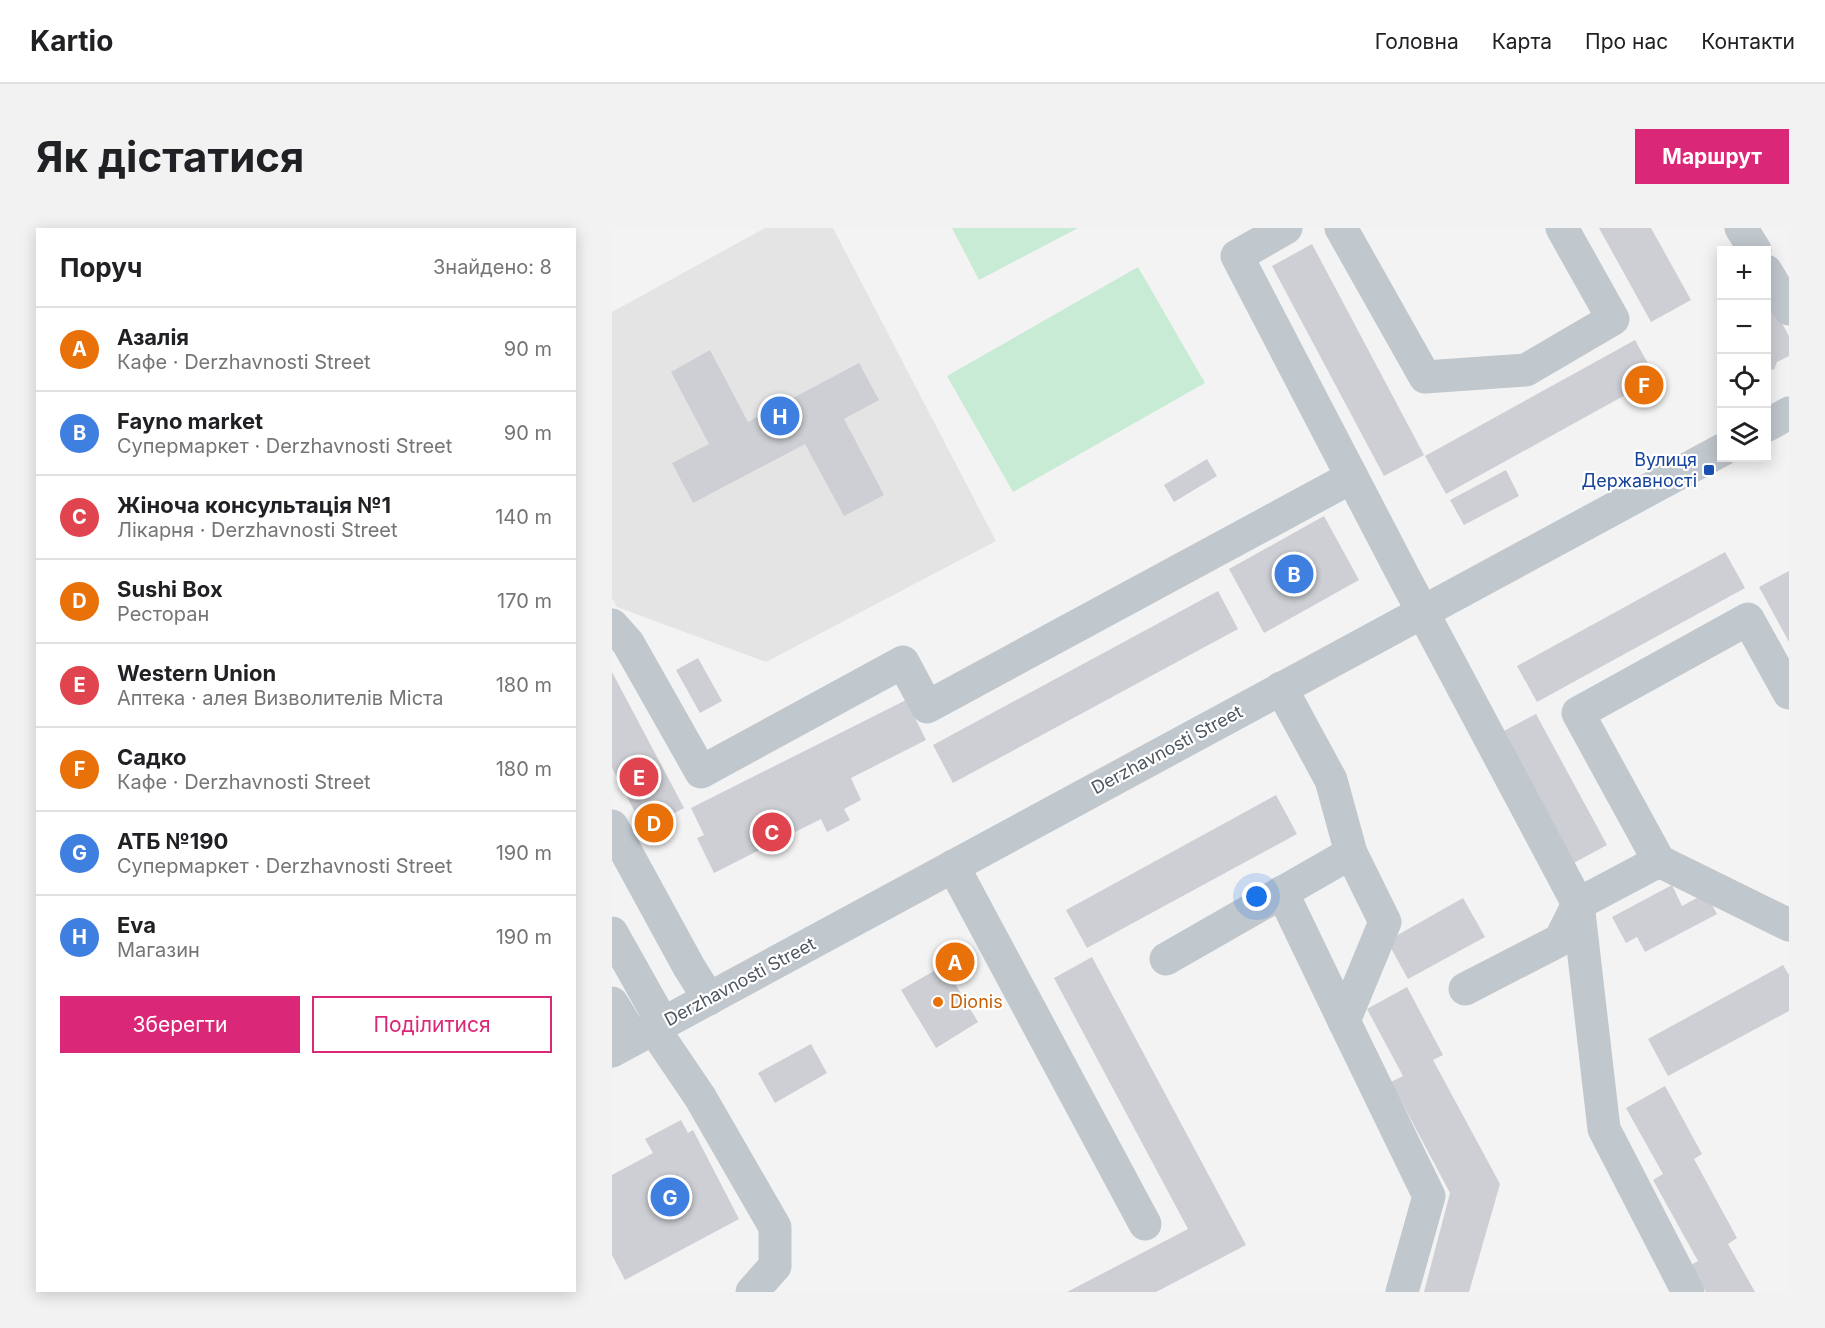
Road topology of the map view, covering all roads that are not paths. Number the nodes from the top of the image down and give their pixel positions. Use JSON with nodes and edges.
{"nodes":[{"id":1,"x":1286,"y":228,"type":"edge"},
{"id":2,"x":1341,"y":228,"type":"edge"},
{"id":3,"x":1562,"y":228,"type":"edge"},
{"id":4,"x":1741,"y":228,"type":"edge"},
{"id":5,"x":1752,"y":246,"type":"edge"},
{"id":6,"x":1771,"y":278,"type":"edge"},
{"id":7,"x":1789,"y":309,"type":"edge"},
{"id":8,"x":1789,"y":413,"type":"edge"},
{"id":9,"x":1771,"y":424,"type":"edge"},
{"id":10,"x":1717,"y":453,"type":"edge"},
{"id":11,"x":1352,"y":477,"type":"junction"},
{"id":12,"x":1423,"y":612,"type":"junction"},
{"id":13,"x":612,"y":625,"type":"edge"},
{"id":14,"x":1281,"y":688,"type":"junction"},
{"id":15,"x":1789,"y":693,"type":"edge"},
{"id":16,"x":612,"y":826,"type":"edge"},
{"id":17,"x":1351,"y":852,"type":"junction"},
{"id":18,"x":1659,"y":861,"type":"junction"},
{"id":19,"x":953,"y":866,"type":"junction"},
{"id":20,"x":1282,"y":892,"type":"junction"},
{"id":21,"x":1578,"y":904,"type":"junction"},
{"id":22,"x":1789,"y":925,"type":"edge"},
{"id":23,"x":612,"y":933,"type":"edge"},
{"id":24,"x":1166,"y":959,"type":"dead end"},
{"id":25,"x":612,"y":976,"type":"edge"},
{"id":26,"x":1465,"y":989,"type":"dead end"},
{"id":27,"x":709,"y":999,"type":"junction"},
{"id":28,"x":612,"y":1003,"type":"edge"},
{"id":29,"x":1344,"y":1021,"type":"junction"},
{"id":30,"x":641,"y":1035,"type":"edge"},
{"id":31,"x":1145,"y":1224,"type":"dead end"},
{"id":32,"x":752,"y":1292,"type":"edge"},
{"id":33,"x":1402,"y":1292,"type":"edge"},
{"id":34,"x":1688,"y":1292,"type":"edge"}],
"edges":[{"from":1,"to":11,"type":"street"},
{"from":2,"to":3,"type":"street"},
{"from":4,"to":5,"type":"street"},
{"from":6,"to":7,"type":"street"},
{"from":8,"to":9,"type":"street"},
{"from":10,"to":12,"type":"street","name":"Derzhavnosti Street"},
{"from":11,"to":12,"type":"street"},
{"from":11,"to":13,"type":"street"},
{"from":12,"to":14,"type":"street","name":"Derzhavnosti Street"},
{"from":12,"to":21,"type":"street"},
{"from":14,"to":17,"type":"street"},
{"from":14,"to":19,"type":"street","name":"Derzhavnosti Street"},
{"from":15,"to":18,"type":"street"},
{"from":16,"to":27,"type":"street"},
{"from":17,"to":20,"type":"street"},
{"from":17,"to":29,"type":"street"},
{"from":18,"to":21,"type":"street"},
{"from":18,"to":22,"type":"street"},
{"from":19,"to":27,"type":"street","name":"Derzhavnosti Street"},
{"from":19,"to":31,"type":"street"},
{"from":20,"to":24,"type":"street"},
{"from":20,"to":29,"type":"street"},
{"from":21,"to":26,"type":"street"},
{"from":21,"to":34,"type":"street"},
{"from":23,"to":30,"type":"street"},
{"from":25,"to":30,"type":"street"},
{"from":27,"to":30,"type":"street","name":"Derzhavnosti Street"},
{"from":28,"to":30,"type":"street"},
{"from":29,"to":33,"type":"street"},
{"from":30,"to":32,"type":"street"}]}
